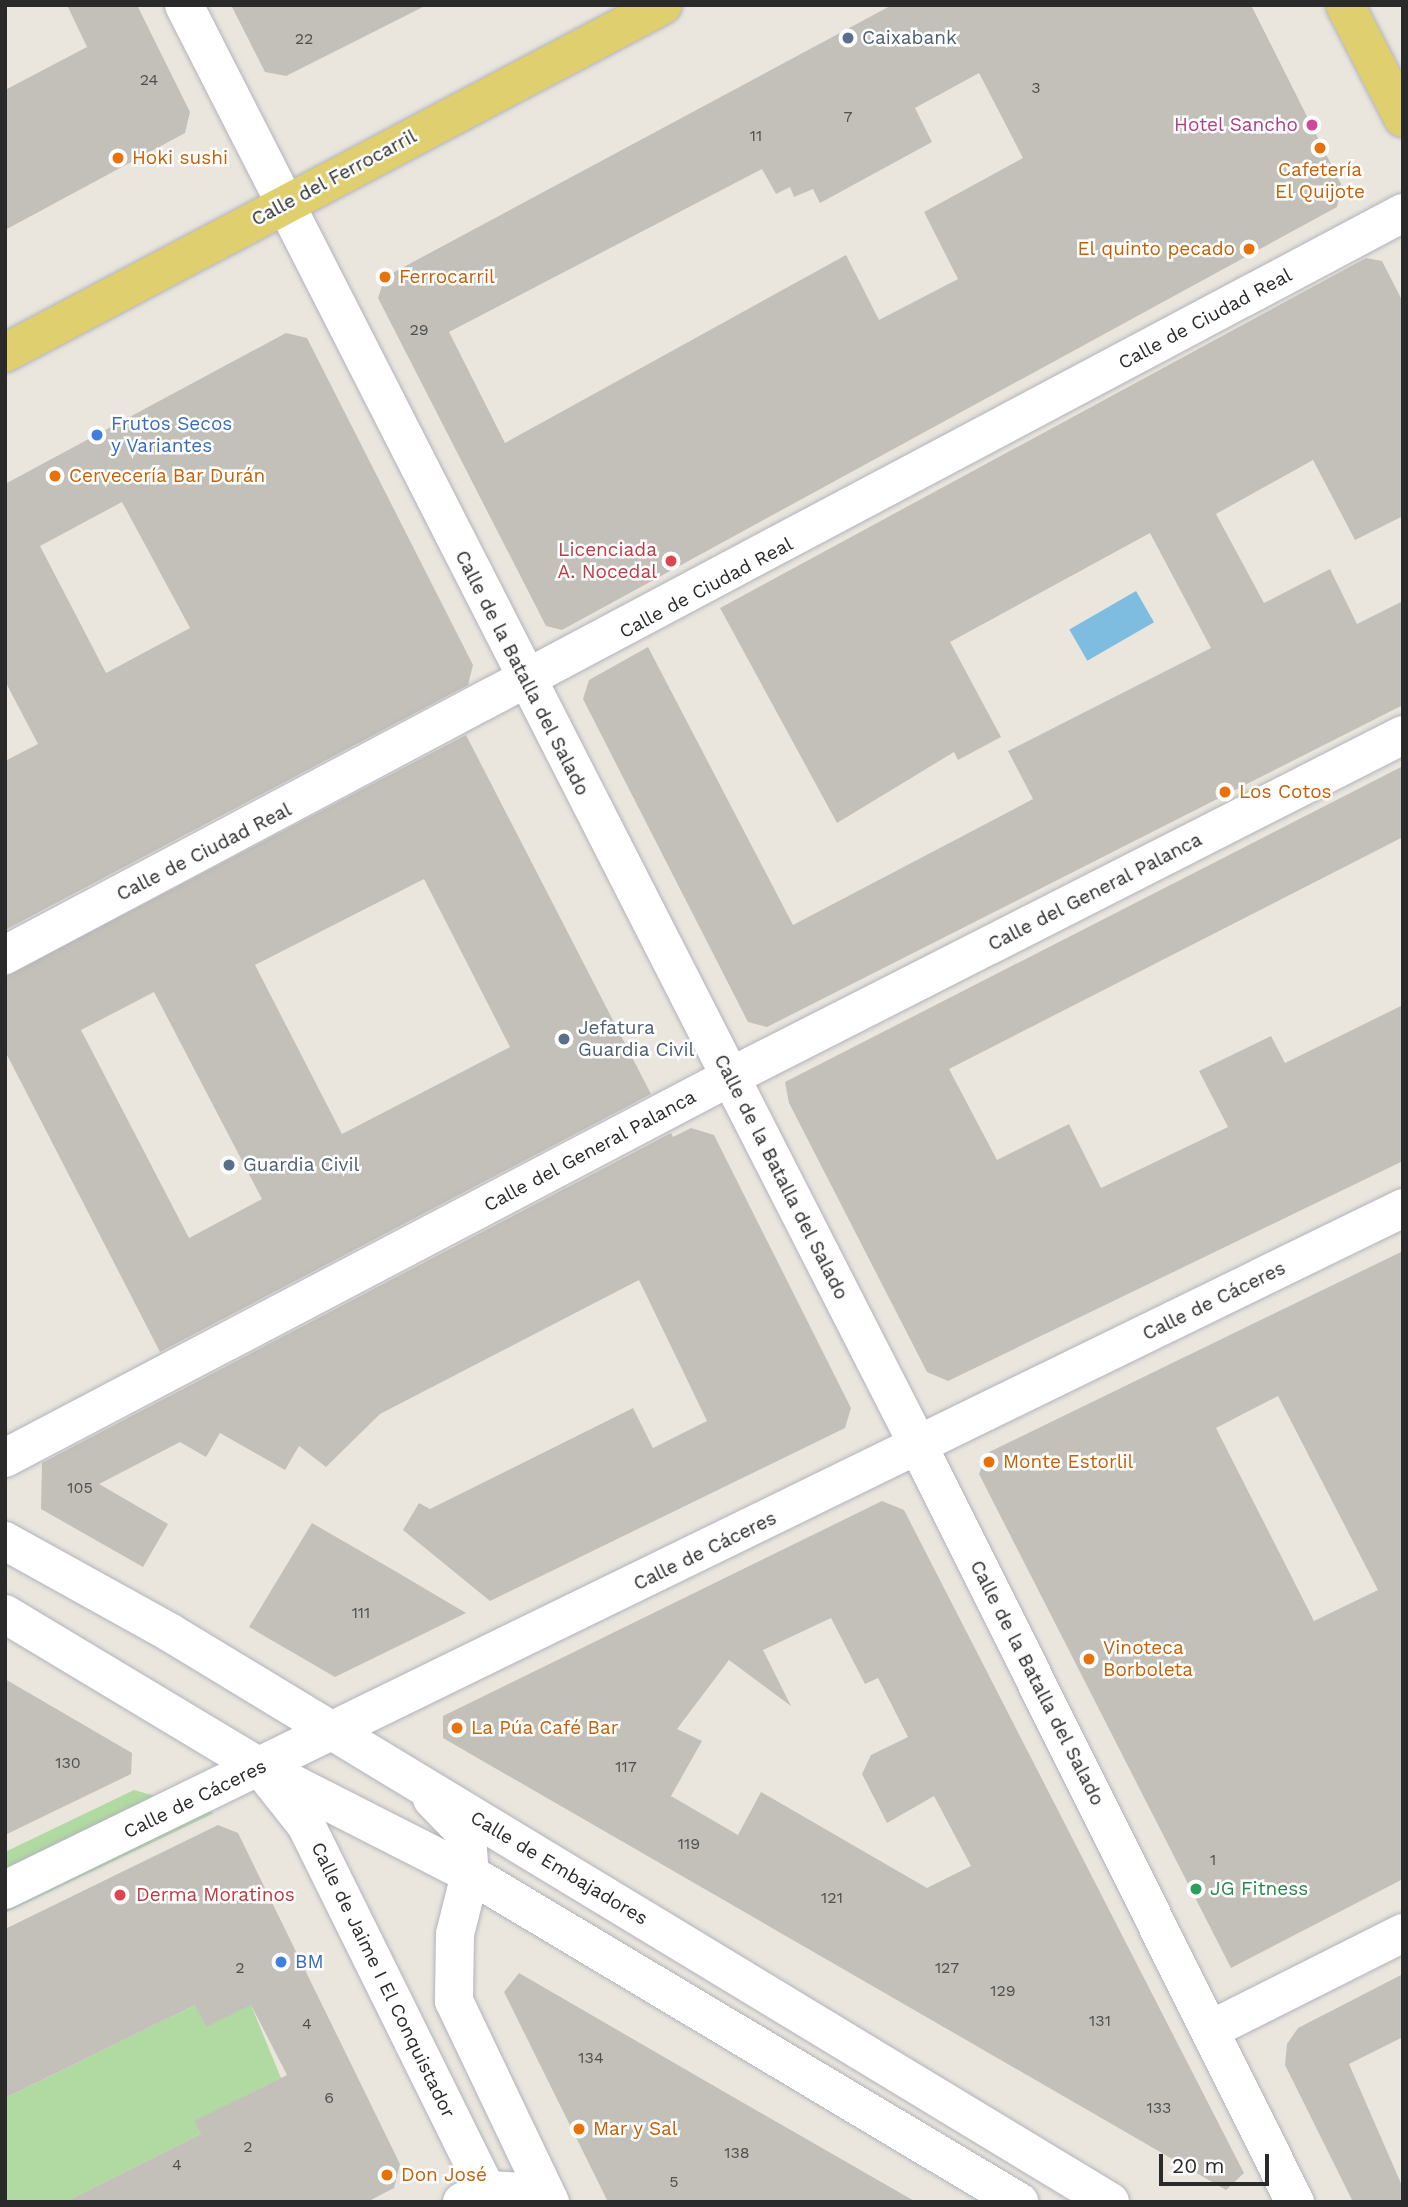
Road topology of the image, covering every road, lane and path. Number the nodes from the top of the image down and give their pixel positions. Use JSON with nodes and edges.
{"nodes":[{"id":1,"x":184,"y":5,"type":"edge"},
{"id":2,"x":663,"y":5,"type":"edge"},
{"id":3,"x":1345,"y":5,"type":"edge"},
{"id":4,"x":1403,"y":118,"type":"edge"},
{"id":5,"x":283,"y":204,"type":"junction"},
{"id":6,"x":1403,"y":213,"type":"edge"},
{"id":7,"x":5,"y":353,"type":"edge"},
{"id":8,"x":527,"y":683,"type":"junction"},
{"id":9,"x":1403,"y":735,"type":"edge"},
{"id":10,"x":5,"y":955,"type":"edge"},
{"id":11,"x":730,"y":1077,"type":"junction"},
{"id":12,"x":1403,"y":1208,"type":"edge"},
{"id":13,"x":918,"y":1445,"type":"junction"},
{"id":14,"x":5,"y":1458,"type":"edge"},
{"id":15,"x":5,"y":1541,"type":"edge"},
{"id":16,"x":5,"y":1615,"type":"edge"},
{"id":17,"x":337,"y":1733,"type":"junction"},
{"id":18,"x":260,"y":1767,"type":"junction"},
{"id":19,"x":421,"y":1787,"type":"junction"},
{"id":20,"x":470,"y":1874,"type":"junction"},
{"id":21,"x":5,"y":1890,"type":"edge"},
{"id":22,"x":1403,"y":1933,"type":"edge"},
{"id":23,"x":1210,"y":2030,"type":"junction"},
{"id":24,"x":548,"y":2197,"type":"edge"},
{"id":25,"x":480,"y":2198,"type":"edge"},
{"id":26,"x":1019,"y":2202,"type":"edge"},
{"id":27,"x":1110,"y":2202,"type":"edge"},
{"id":28,"x":1295,"y":2202,"type":"edge"}],
"edges":[{"from":1,"to":5,"type":"street","name":"Calle de la Batalla del Salado"},
{"from":2,"to":5,"type":"main road","name":"Calle del Ferrocarril"},
{"from":3,"to":4,"type":"main road"},
{"from":5,"to":7,"type":"main road","name":"Calle del Ferrocarril"},
{"from":5,"to":8,"type":"street","name":"Calle de la Batalla del Salado"},
{"from":6,"to":8,"type":"street","name":"Calle de Ciudad Real"},
{"from":8,"to":10,"type":"street","name":"Calle de Ciudad Real"},
{"from":8,"to":11,"type":"street","name":"Calle de la Batalla del Salado"},
{"from":9,"to":11,"type":"street","name":"Calle del General Palanca"},
{"from":11,"to":13,"type":"street","name":"Calle de la Batalla del Salado"},
{"from":11,"to":14,"type":"street","name":"Calle del General Palanca"},
{"from":12,"to":13,"type":"street","name":"Calle de Cáceres"},
{"from":13,"to":17,"type":"street","name":"Calle de Cáceres"},
{"from":13,"to":23,"type":"street","name":"Calle de la Batalla del Salado"},
{"from":15,"to":17,"type":"street","name":"Calle de Embajadores"},
{"from":16,"to":18,"type":"street"},
{"from":17,"to":18,"type":"street","name":"Calle de Cáceres"},
{"from":17,"to":19,"type":"street","name":"Calle de Embajadores"},
{"from":18,"to":20,"type":"street"},
{"from":18,"to":21,"type":"street","name":"Calle de Cáceres"},
{"from":18,"to":25,"type":"street","name":"Calle de Jaime I El Conquistador"},
{"from":19,"to":20,"type":"street"},
{"from":19,"to":27,"type":"street","name":"Calle de Embajadores"},
{"from":20,"to":24,"type":"street"},
{"from":20,"to":26,"type":"street"},
{"from":22,"to":23,"type":"street"},
{"from":23,"to":28,"type":"street","name":"Calle de la Batalla del Salado"},
{"from":24,"to":25,"type":"street"}]}
